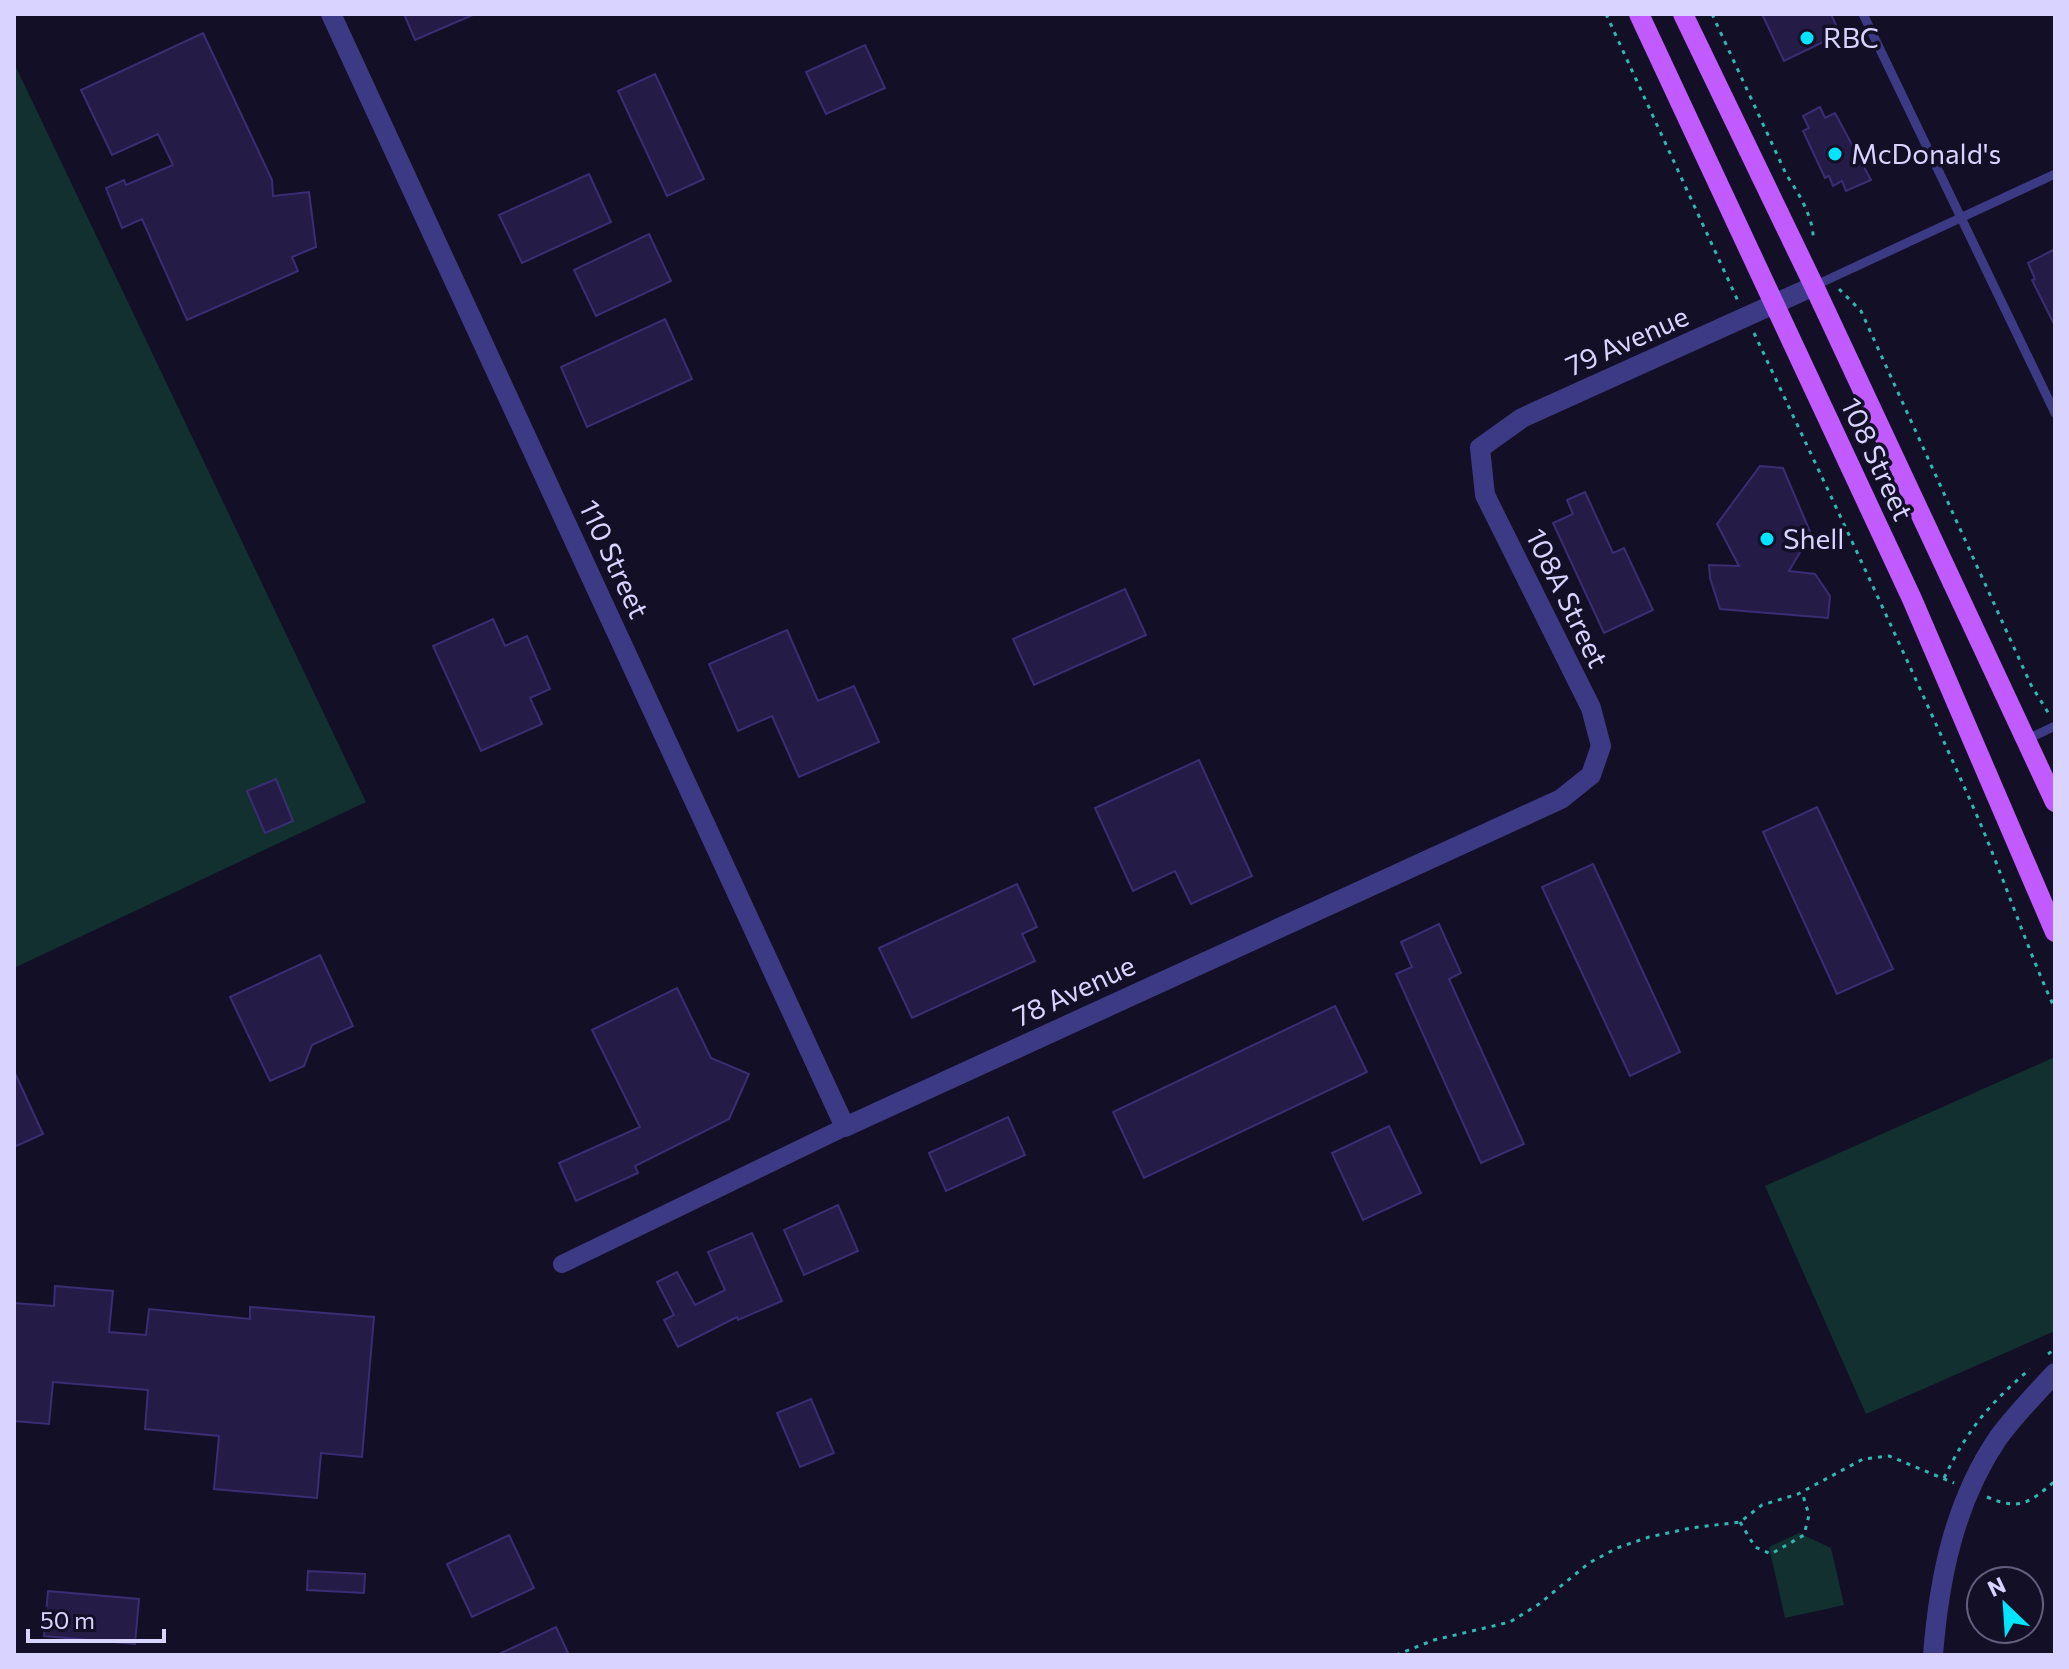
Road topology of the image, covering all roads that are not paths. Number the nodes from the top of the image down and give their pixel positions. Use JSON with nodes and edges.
{"nodes":[{"id":1,"x":331,"y":14,"type":"edge"},
{"id":2,"x":1639,"y":14,"type":"edge"},
{"id":3,"x":1683,"y":14,"type":"edge"},
{"id":4,"x":1863,"y":14,"type":"edge"},
{"id":5,"x":2055,"y":174,"type":"edge"},
{"id":6,"x":1962,"y":217,"type":"junction"},
{"id":7,"x":1821,"y":282,"type":"junction"},
{"id":8,"x":1774,"y":305,"type":"junction"},
{"id":9,"x":2055,"y":413,"type":"edge"},
{"id":10,"x":1481,"y":462,"type":"joint"},
{"id":11,"x":2055,"y":725,"type":"edge"},
{"id":12,"x":2026,"y":740,"type":"junction"},
{"id":13,"x":1597,"y":759,"type":"joint"},
{"id":14,"x":2055,"y":802,"type":"edge"},
{"id":15,"x":2055,"y":932,"type":"edge"},
{"id":16,"x":845,"y":1127,"type":"junction"},
{"id":17,"x":562,"y":1264,"type":"dead end"},
{"id":18,"x":2047,"y":1371,"type":"edge"},
{"id":19,"x":1933,"y":1655,"type":"edge"}],
"edges":[{"from":1,"to":16,"type":"street","name":"110 Street"},
{"from":2,"to":8,"type":"main road","name":"108 Street"},
{"from":3,"to":7,"type":"main road","name":"108 Street"},
{"from":4,"to":6,"type":"lane"},
{"from":5,"to":6,"type":"lane"},
{"from":6,"to":7,"type":"lane"},
{"from":6,"to":9,"type":"lane"},
{"from":7,"to":8,"type":"street","name":"79 Avenue"},
{"from":7,"to":12,"type":"main road","name":"108 Street"},
{"from":8,"to":10,"type":"street","name":"79 Avenue"},
{"from":8,"to":15,"type":"main road","name":"108 Street"},
{"from":10,"to":13,"type":"street","name":"108A Street"},
{"from":11,"to":12,"type":"lane"},
{"from":12,"to":14,"type":"main road","name":"108 Street"},
{"from":13,"to":16,"type":"street","name":"78 Avenue"},
{"from":16,"to":17,"type":"street","name":"78 Avenue"},
{"from":18,"to":19,"type":"street"}]}
